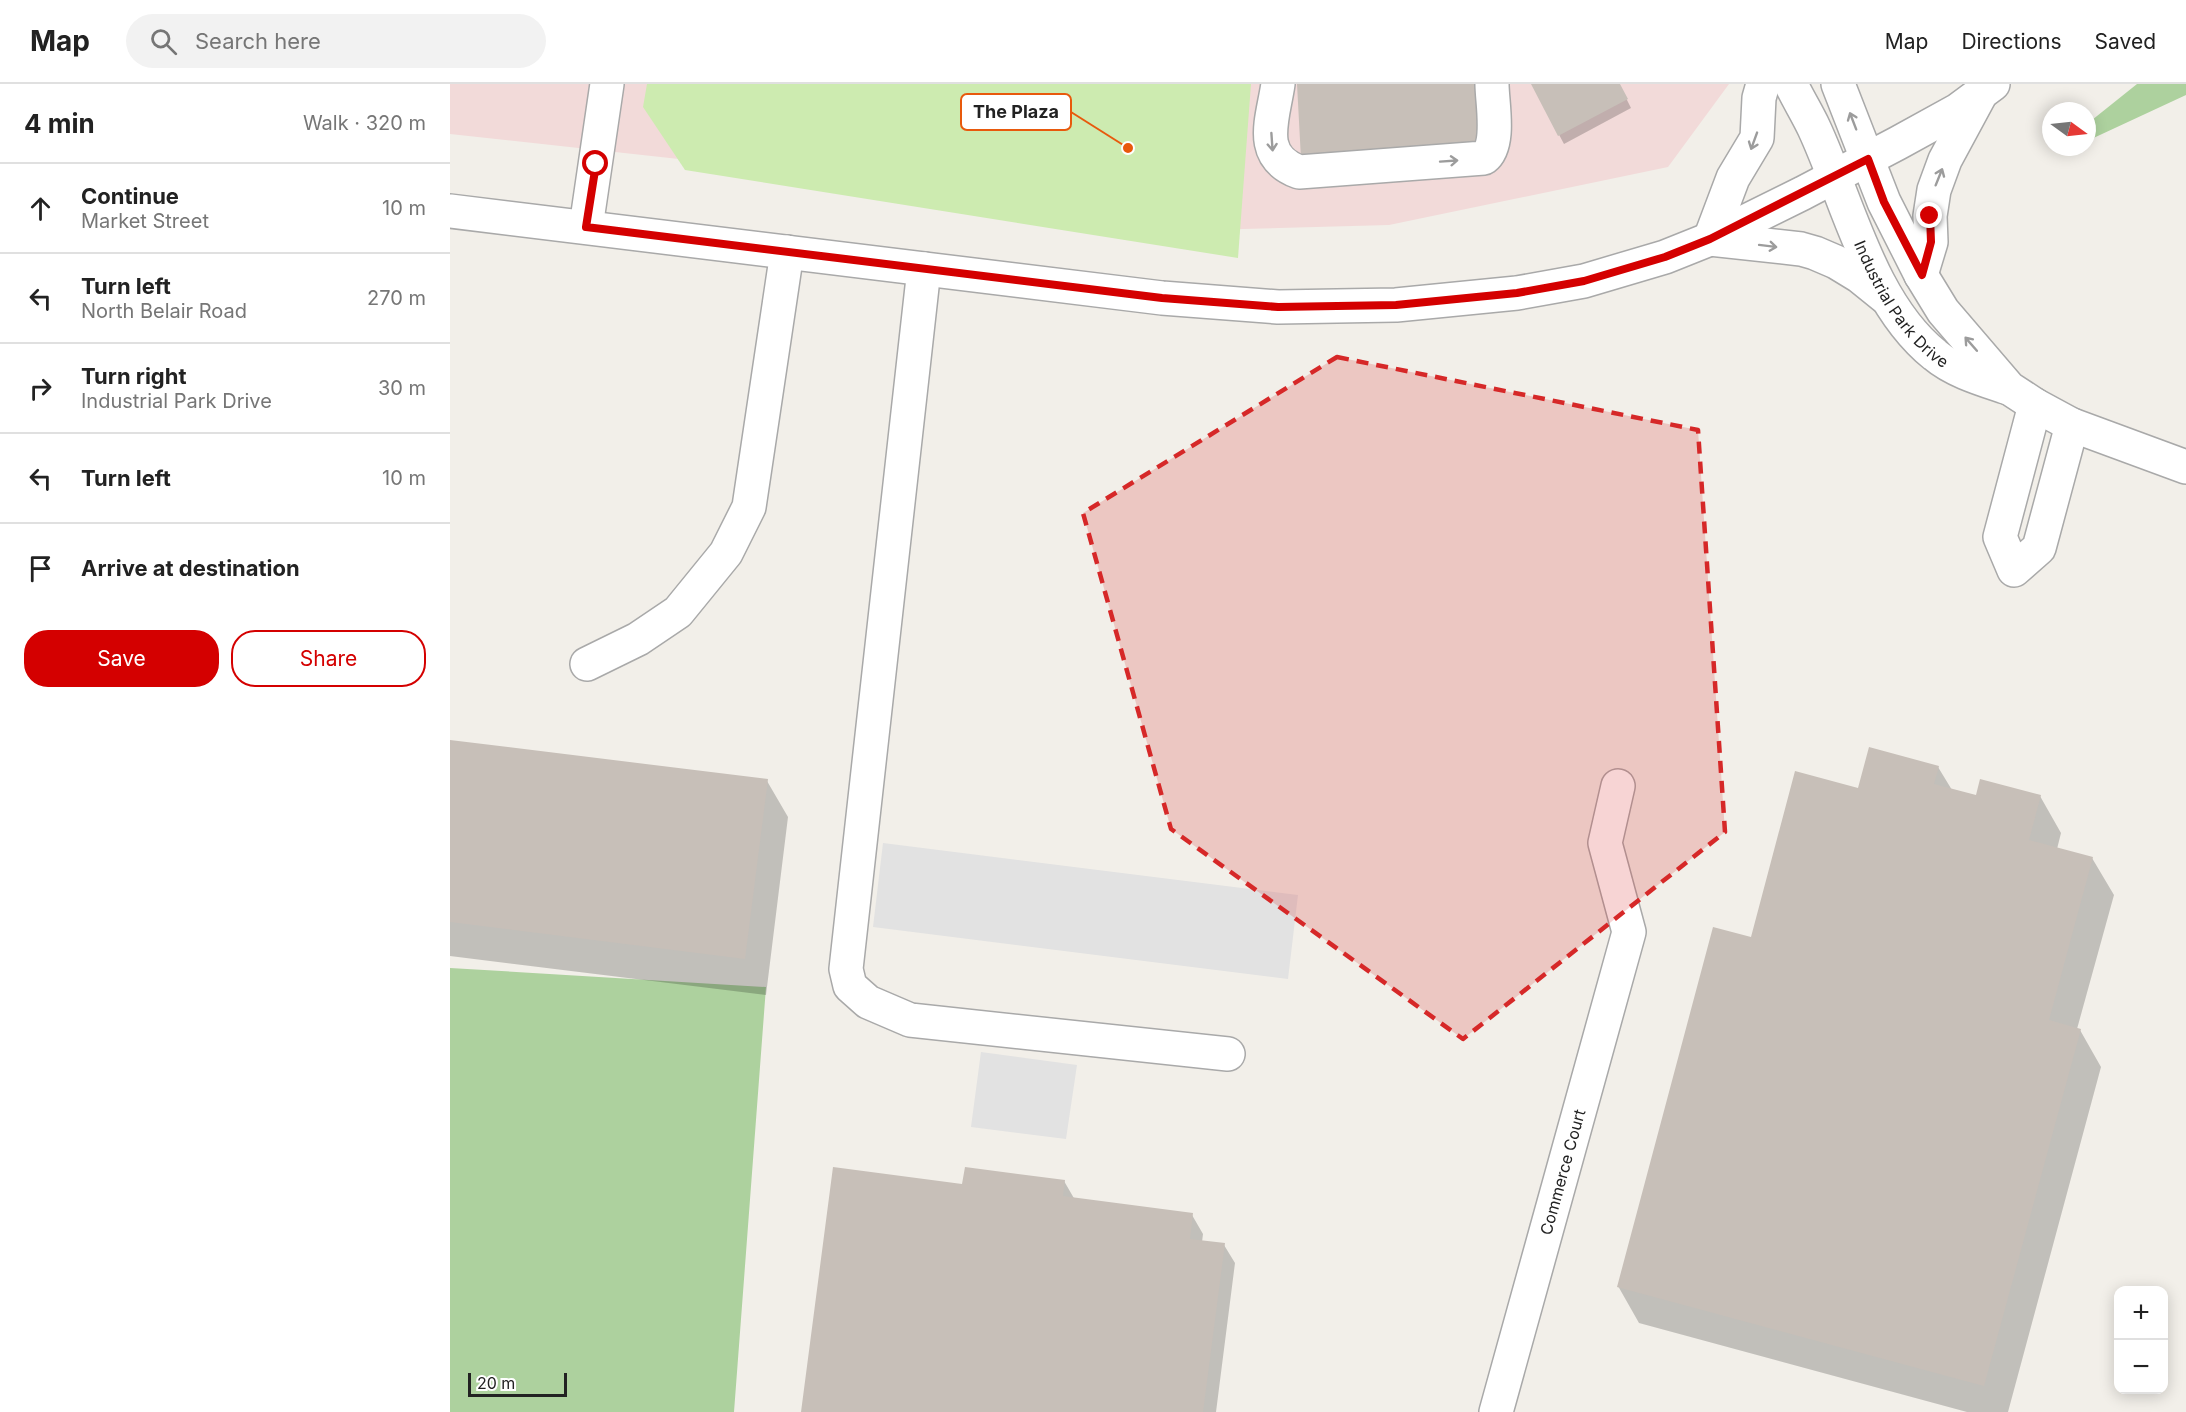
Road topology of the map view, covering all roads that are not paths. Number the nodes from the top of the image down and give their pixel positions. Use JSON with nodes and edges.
{"nodes":[{"id":1,"x":607,"y":84,"type":"edge"},
{"id":2,"x":1278,"y":84,"type":"edge"},
{"id":3,"x":1492,"y":84,"type":"edge"},
{"id":4,"x":1763,"y":84,"type":"edge"},
{"id":5,"x":1791,"y":84,"type":"edge"},
{"id":6,"x":1838,"y":84,"type":"edge"},
{"id":7,"x":1988,"y":88,"type":"edge"},
{"id":8,"x":1868,"y":159,"type":"junction"},
{"id":9,"x":1834,"y":177,"type":"junction"},
{"id":10,"x":450,"y":211,"type":"edge"},
{"id":11,"x":586,"y":227,"type":"junction"},
{"id":12,"x":1710,"y":239,"type":"junction"},
{"id":13,"x":787,"y":252,"type":"junction"},
{"id":14,"x":924,"y":268,"type":"junction"},
{"id":15,"x":1922,"y":275,"type":"junction"},
{"id":16,"x":1886,"y":298,"type":"junction"},
{"id":17,"x":2022,"y":397,"type":"junction"},
{"id":18,"x":2072,"y":425,"type":"junction"},
{"id":19,"x":2186,"y":467,"type":"edge"},
{"id":20,"x":587,"y":664,"type":"dead end"},
{"id":21,"x":1618,"y":786,"type":"dead end"},
{"id":22,"x":1228,"y":1054,"type":"dead end"},
{"id":23,"x":1496,"y":1412,"type":"edge"}],
"edges":[{"from":1,"to":11,"type":"street"},
{"from":2,"to":3,"type":"street","one_way":true},
{"from":4,"to":12,"type":"street","one_way":true},
{"from":5,"to":9,"type":"street","name":"Industrial Park Drive"},
{"from":8,"to":6,"type":"street","name":"Industrial Park Drive","one_way":true},
{"from":7,"to":8,"type":"street"},
{"from":15,"to":7,"type":"street","one_way":true},
{"from":8,"to":9,"type":"street"},
{"from":8,"to":15,"type":"street","name":"Industrial Park Drive"},
{"from":9,"to":12,"type":"street"},
{"from":9,"to":16,"type":"street","name":"Industrial Park Drive"},
{"from":10,"to":11,"type":"street"},
{"from":11,"to":13,"type":"street"},
{"from":12,"to":14,"type":"street"},
{"from":12,"to":16,"type":"street","one_way":true},
{"from":13,"to":14,"type":"street"},
{"from":13,"to":20,"type":"street"},
{"from":14,"to":22,"type":"street"},
{"from":17,"to":15,"type":"street","name":"Industrial Park Drive","one_way":true},
{"from":16,"to":17,"type":"street","name":"Industrial Park Drive"},
{"from":17,"to":18,"type":"street","name":"Industrial Park Drive"},
{"from":17,"to":18,"type":"street"},
{"from":18,"to":19,"type":"street","name":"Industrial Park Drive"},
{"from":21,"to":23,"type":"street","name":"Commerce Court"}]}
